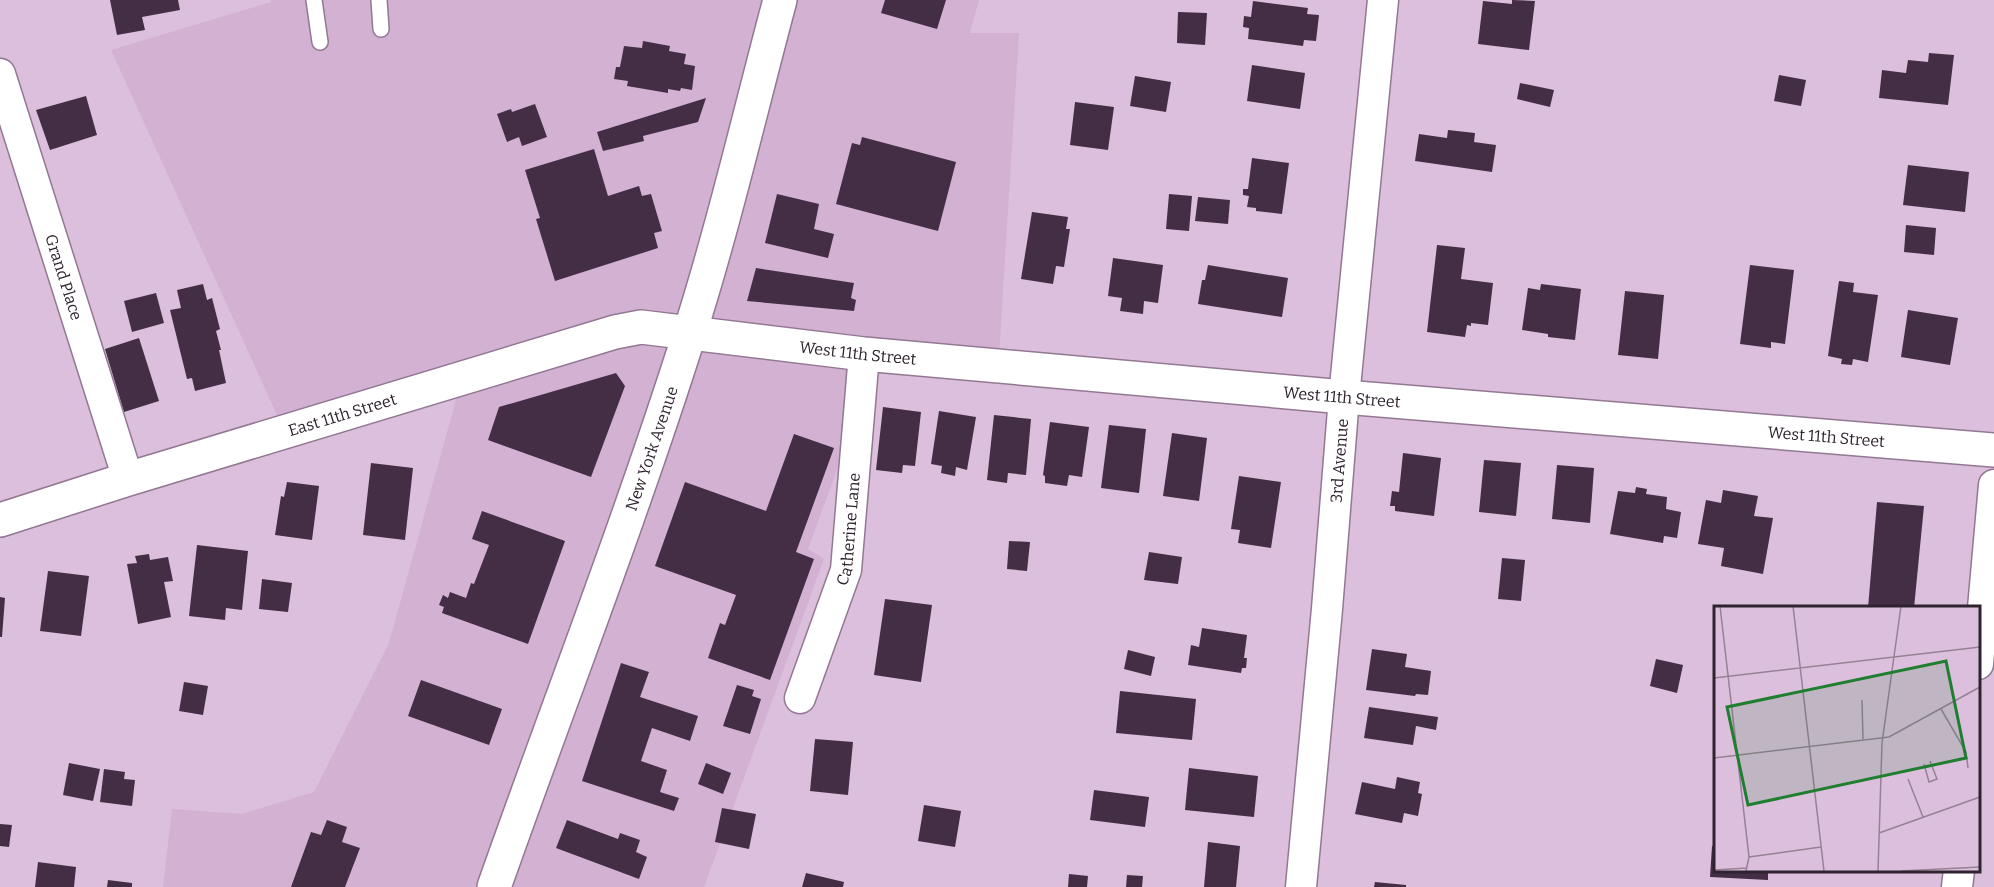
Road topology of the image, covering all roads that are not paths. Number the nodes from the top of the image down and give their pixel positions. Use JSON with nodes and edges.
{"nodes":[{"id":1,"x":314,"y":0,"type":"edge"},
{"id":2,"x":379,"y":0,"type":"edge"},
{"id":3,"x":780,"y":0,"type":"edge"},
{"id":4,"x":1383,"y":0,"type":"edge"},
{"id":5,"x":381,"y":29,"type":"dead end"},
{"id":6,"x":320,"y":42,"type":"dead end"},
{"id":7,"x":0,"y":74,"type":"edge"},
{"id":8,"x":689,"y":334,"type":"junction"},
{"id":9,"x":864,"y":354,"type":"junction"},
{"id":10,"x":1344,"y":397,"type":"junction"},
{"id":11,"x":1994,"y":450,"type":"edge"},
{"id":12,"x":128,"y":479,"type":"junction"},
{"id":13,"x":1994,"y":485,"type":"edge"},
{"id":14,"x":0,"y":520,"type":"edge"},
{"id":15,"x":1979,"y":643,"type":"edge"},
{"id":16,"x":800,"y":698,"type":"dead end"},
{"id":17,"x":1959,"y":872,"type":"edge"},
{"id":18,"x":494,"y":887,"type":"edge"},
{"id":19,"x":1301,"y":887,"type":"edge"},
{"id":20,"x":1957,"y":887,"type":"edge"}],
"edges":[{"from":1,"to":6,"type":"lane"},
{"from":2,"to":5,"type":"lane"},
{"from":3,"to":8,"type":"street","name":"New York Avenue"},
{"from":4,"to":10,"type":"street","name":"3rd Avenue"},
{"from":7,"to":12,"type":"street","name":"Grand Place"},
{"from":8,"to":9,"type":"street","name":"West 11th Street"},
{"from":8,"to":12,"type":"street","name":"East 11th Street"},
{"from":8,"to":18,"type":"street","name":"New York Avenue"},
{"from":9,"to":10,"type":"street","name":"West 11th Street"},
{"from":9,"to":16,"type":"street","name":"Catherine Lane"},
{"from":10,"to":11,"type":"street","name":"West 11th Street"},
{"from":10,"to":19,"type":"street","name":"3rd Avenue"},
{"from":12,"to":14,"type":"street","name":"East 11th Street"},
{"from":13,"to":15,"type":"street"},
{"from":17,"to":20,"type":"street"}]}
